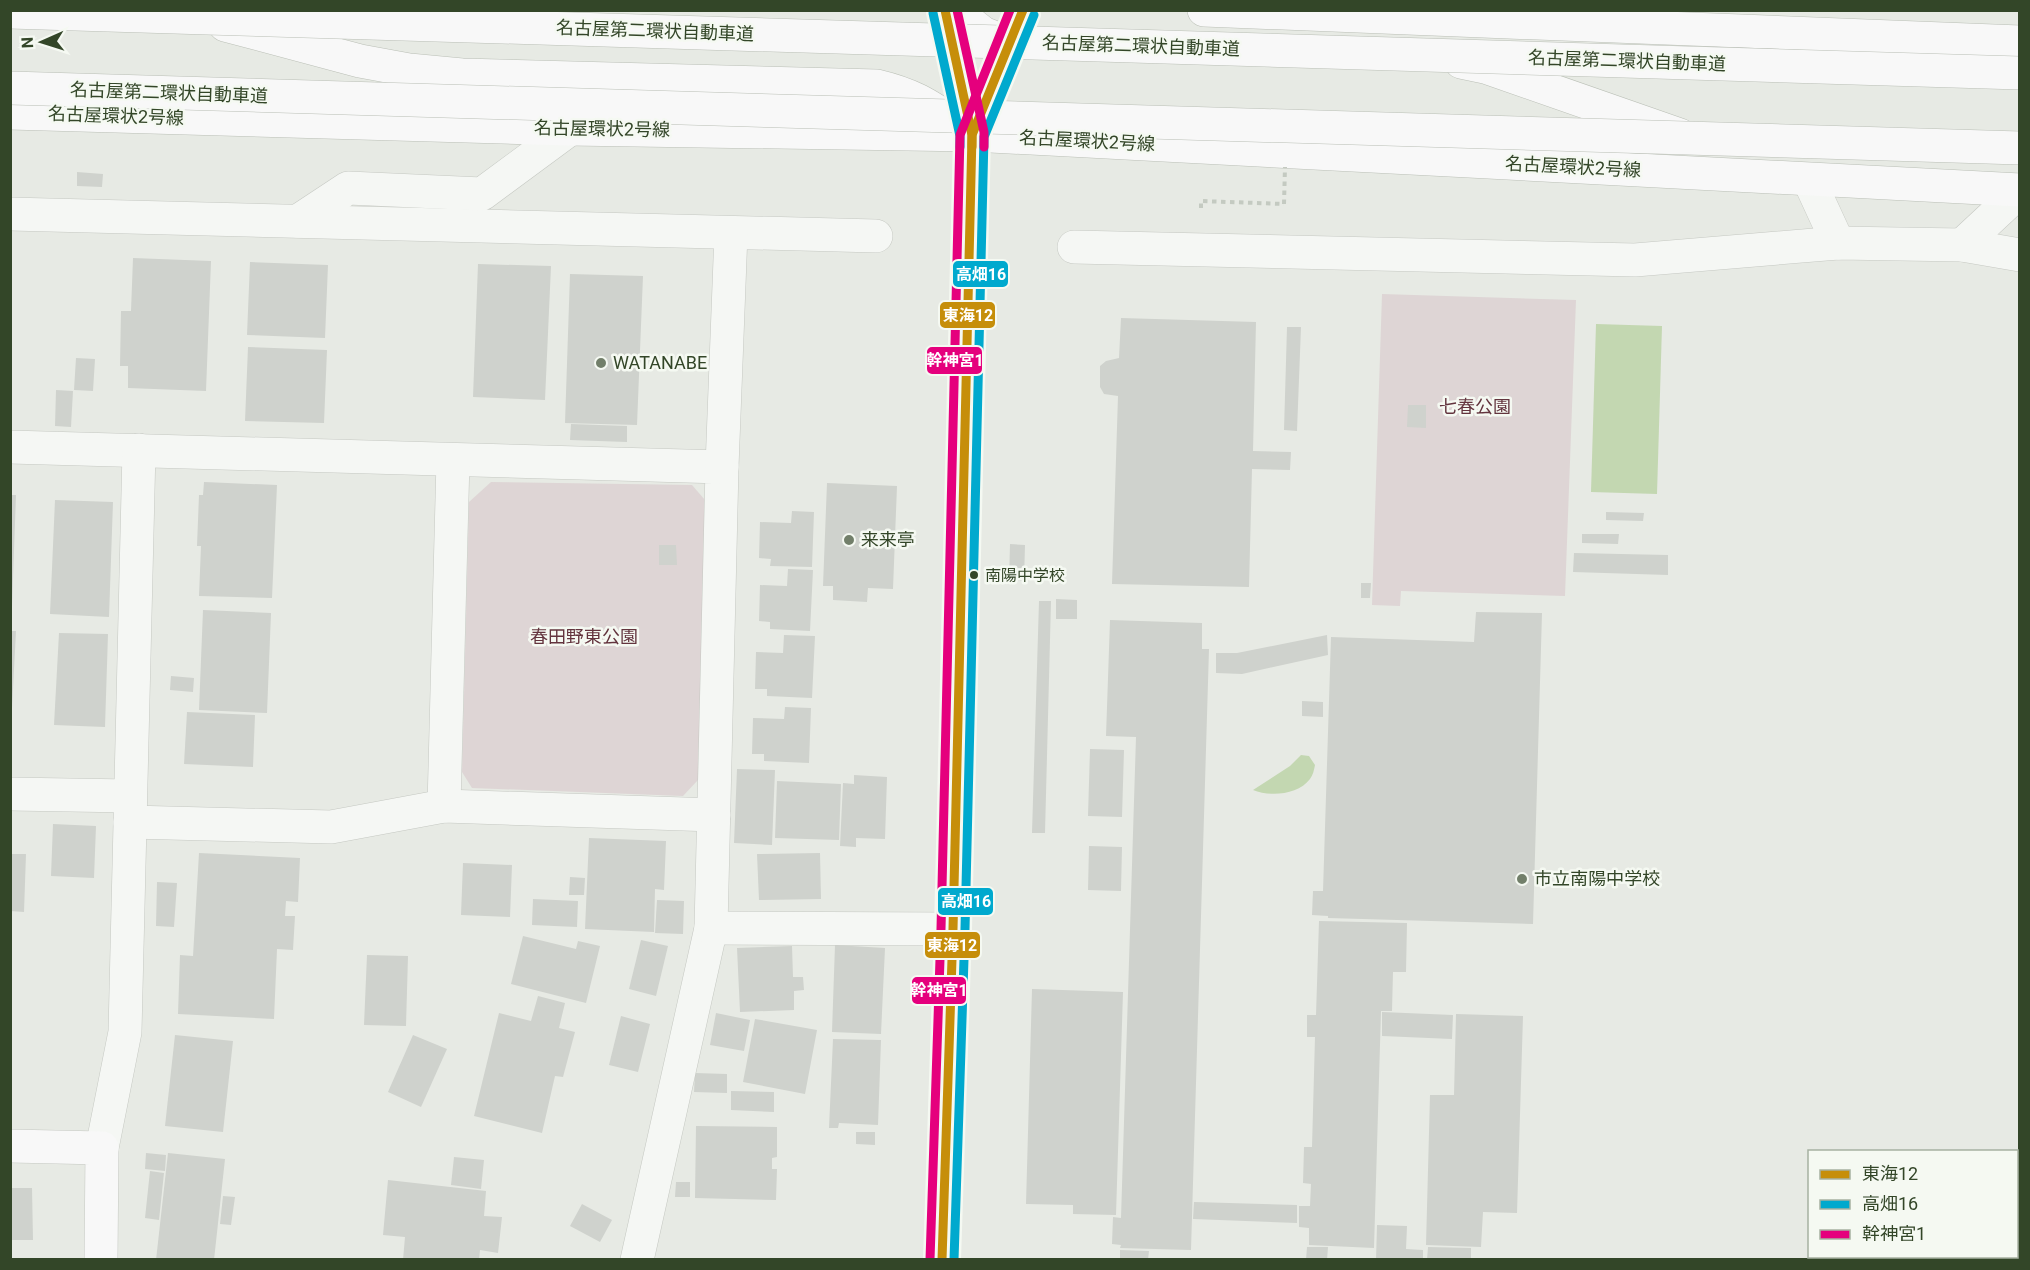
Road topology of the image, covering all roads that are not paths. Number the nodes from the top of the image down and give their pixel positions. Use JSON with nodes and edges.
{"nodes":[{"id":1,"x":173,"y":10,"type":"edge"},
{"id":2,"x":945,"y":10,"type":"edge"},
{"id":3,"x":954,"y":10,"type":"edge"},
{"id":4,"x":1023,"y":10,"type":"edge"},
{"id":5,"x":1204,"y":10,"type":"edge"},
{"id":6,"x":10,"y":12,"type":"edge"},
{"id":7,"x":1367,"y":14,"type":"edge"},
{"id":8,"x":2019,"y":42,"type":"edge"},
{"id":9,"x":1010,"y":44,"type":"junction"},
{"id":10,"x":2019,"y":73,"type":"edge"},
{"id":11,"x":10,"y":88,"type":"edge"},
{"id":12,"x":10,"y":113,"type":"edge"},
{"id":13,"x":570,"y":129,"type":"junction"},
{"id":14,"x":972,"y":135,"type":"junction"},
{"id":15,"x":2019,"y":148,"type":"edge"},
{"id":16,"x":1809,"y":180,"type":"junction"},
{"id":17,"x":2019,"y":190,"type":"edge"},
{"id":18,"x":10,"y":214,"type":"edge"},
{"id":19,"x":298,"y":221,"type":"junction"},
{"id":20,"x":731,"y":233,"type":"junction"},
{"id":21,"x":876,"y":236,"type":"dead end"},
{"id":22,"x":1838,"y":243,"type":"junction"},
{"id":23,"x":1962,"y":245,"type":"junction"},
{"id":24,"x":1074,"y":247,"type":"dead end"},
{"id":25,"x":2019,"y":255,"type":"edge"},
{"id":26,"x":10,"y":447,"type":"edge"},
{"id":27,"x":139,"y":450,"type":"junction"},
{"id":28,"x":453,"y":460,"type":"junction"},
{"id":29,"x":722,"y":467,"type":"junction"},
{"id":30,"x":10,"y":794,"type":"edge"},
{"id":31,"x":444,"y":806,"type":"junction"},
{"id":32,"x":130,"y":809,"type":"junction"},
{"id":33,"x":714,"y":815,"type":"junction"},
{"id":34,"x":711,"y":928,"type":"junction"},
{"id":35,"x":953,"y":929,"type":"junction"},
{"id":36,"x":10,"y":1146,"type":"edge"},
{"id":37,"x":102,"y":1148,"type":"junction"},
{"id":38,"x":101,"y":1260,"type":"edge"},
{"id":39,"x":637,"y":1260,"type":"edge"},
{"id":40,"x":942,"y":1260,"type":"edge"}],
"edges":[{"from":1,"to":14,"type":"main road"},
{"from":2,"to":14,"type":"main road"},
{"from":3,"to":9,"type":"main road"},
{"from":4,"to":9,"type":"main road"},
{"from":5,"to":7,"type":"main road"},
{"from":6,"to":10,"type":"main road","name":"名古屋第二環状自動車道","bridge":true},
{"from":7,"to":8,"type":"main road"},
{"from":9,"to":14,"type":"main road"},
{"from":9,"to":16,"type":"main road"},
{"from":11,"to":15,"type":"main road","name":"名古屋第二環状自動車道","bridge":true},
{"from":12,"to":13,"type":"main road","name":"名古屋環状2号線"},
{"from":13,"to":14,"type":"main road","name":"名古屋環状2号線"},
{"from":13,"to":19,"type":"street"},
{"from":14,"to":16,"type":"main road","name":"名古屋環状2号線"},
{"from":14,"to":35,"type":"main road"},
{"from":16,"to":17,"type":"main road","name":"名古屋環状2号線"},
{"from":16,"to":22,"type":"street"},
{"from":17,"to":23,"type":"street"},
{"from":18,"to":19,"type":"street"},
{"from":19,"to":20,"type":"street"},
{"from":20,"to":21,"type":"street"},
{"from":20,"to":29,"type":"street"},
{"from":22,"to":23,"type":"street"},
{"from":22,"to":24,"type":"street"},
{"from":23,"to":25,"type":"street"},
{"from":26,"to":27,"type":"street"},
{"from":27,"to":28,"type":"street"},
{"from":27,"to":32,"type":"street"},
{"from":28,"to":29,"type":"street"},
{"from":28,"to":31,"type":"street"},
{"from":29,"to":33,"type":"street"},
{"from":30,"to":32,"type":"street"},
{"from":31,"to":32,"type":"street"},
{"from":31,"to":33,"type":"street"},
{"from":32,"to":37,"type":"street"},
{"from":33,"to":34,"type":"street"},
{"from":34,"to":35,"type":"street"},
{"from":34,"to":39,"type":"street"},
{"from":35,"to":40,"type":"main road"},
{"from":36,"to":37,"type":"main road"},
{"from":37,"to":38,"type":"main road"}]}
